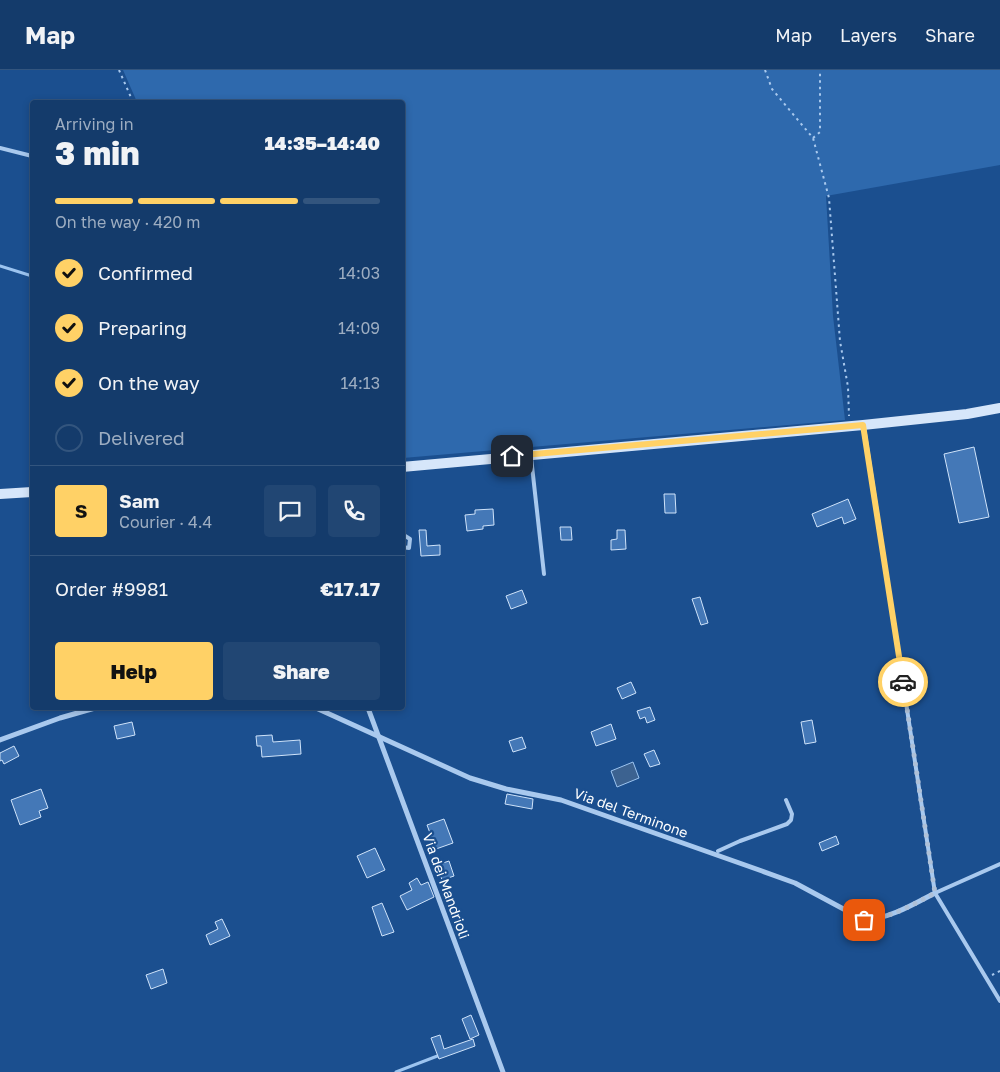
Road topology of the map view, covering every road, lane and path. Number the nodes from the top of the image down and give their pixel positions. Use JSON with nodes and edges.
{"nodes":[{"id":1,"x":119,"y":70,"type":"edge"},
{"id":2,"x":765,"y":70,"type":"edge"},
{"id":3,"x":820,"y":70,"type":"edge"},
{"id":4,"x":132,"y":100,"type":"edge"},
{"id":5,"x":813,"y":138,"type":"junction"},
{"id":6,"x":0,"y":148,"type":"edge"},
{"id":7,"x":30,"y":156,"type":"edge"},
{"id":8,"x":1000,"y":408,"type":"edge"},
{"id":9,"x":863,"y":425,"type":"junction"},
{"id":10,"x":849,"y":426,"type":"junction"},
{"id":11,"x":530,"y":455,"type":"junction"},
{"id":12,"x":405,"y":467,"type":"edge"},
{"id":13,"x":30,"y":492,"type":"edge"},
{"id":14,"x":0,"y":494,"type":"edge"},
{"id":15,"x":405,"y":536,"type":"edge"},
{"id":16,"x":405,"y":547,"type":"edge"},
{"id":17,"x":544,"y":574,"type":"dead end"},
{"id":18,"x":88,"y":710,"type":"edge"},
{"id":19,"x":320,"y":710,"type":"edge"},
{"id":20,"x":369,"y":710,"type":"edge"},
{"id":21,"x":379,"y":736,"type":"junction"},
{"id":22,"x":0,"y":740,"type":"edge"},
{"id":23,"x":786,"y":800,"type":"dead end"},
{"id":24,"x":718,"y":851,"type":"dead end"},
{"id":25,"x":1000,"y":864,"type":"edge"},
{"id":26,"x":935,"y":893,"type":"junction"},
{"id":27,"x":1000,"y":1002,"type":"edge"},
{"id":28,"x":503,"y":1072,"type":"edge"}],
"edges":[{"from":1,"to":4,"type":"path"},
{"from":2,"to":5,"type":"path"},
{"from":3,"to":5,"type":"path"},
{"from":5,"to":10,"type":"path"},
{"from":6,"to":7,"type":"lane"},
{"from":8,"to":9,"type":"main road"},
{"from":9,"to":10,"type":"main road"},
{"from":9,"to":26,"type":"lane"},
{"from":10,"to":11,"type":"main road"},
{"from":11,"to":12,"type":"main road"},
{"from":11,"to":17,"type":"lane"},
{"from":13,"to":14,"type":"main road"},
{"from":15,"to":16,"type":"lane"},
{"from":18,"to":22,"type":"street"},
{"from":19,"to":21,"type":"street","name":"Via del Terminone"},
{"from":20,"to":21,"type":"street","name":"Via dei Mandrioli"},
{"from":21,"to":26,"type":"street","name":"Via del Terminone"},
{"from":21,"to":28,"type":"street","name":"Via dei Mandrioli"},
{"from":23,"to":24,"type":"lane"},
{"from":25,"to":26,"type":"lane"},
{"from":26,"to":27,"type":"lane"}]}
